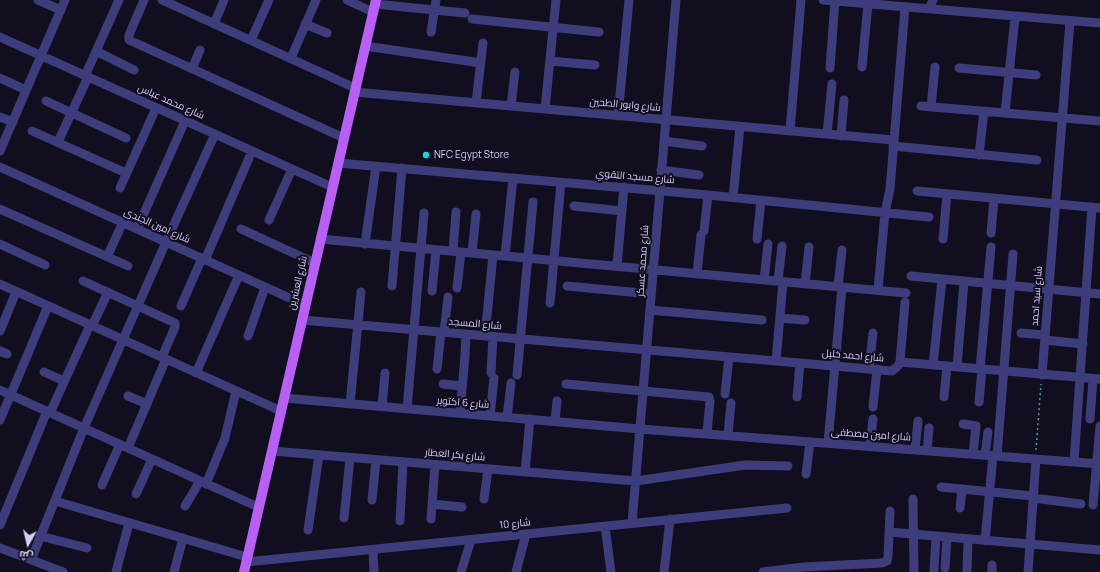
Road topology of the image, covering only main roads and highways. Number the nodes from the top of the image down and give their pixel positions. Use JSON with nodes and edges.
{"nodes":[{"id":1,"x":374,"y":5,"type":"edge"},
{"id":2,"x":245,"y":564,"type":"edge"}],
"edges":[{"from":1,"to":2,"type":"main road","name":"شارع العشرين"}]}
